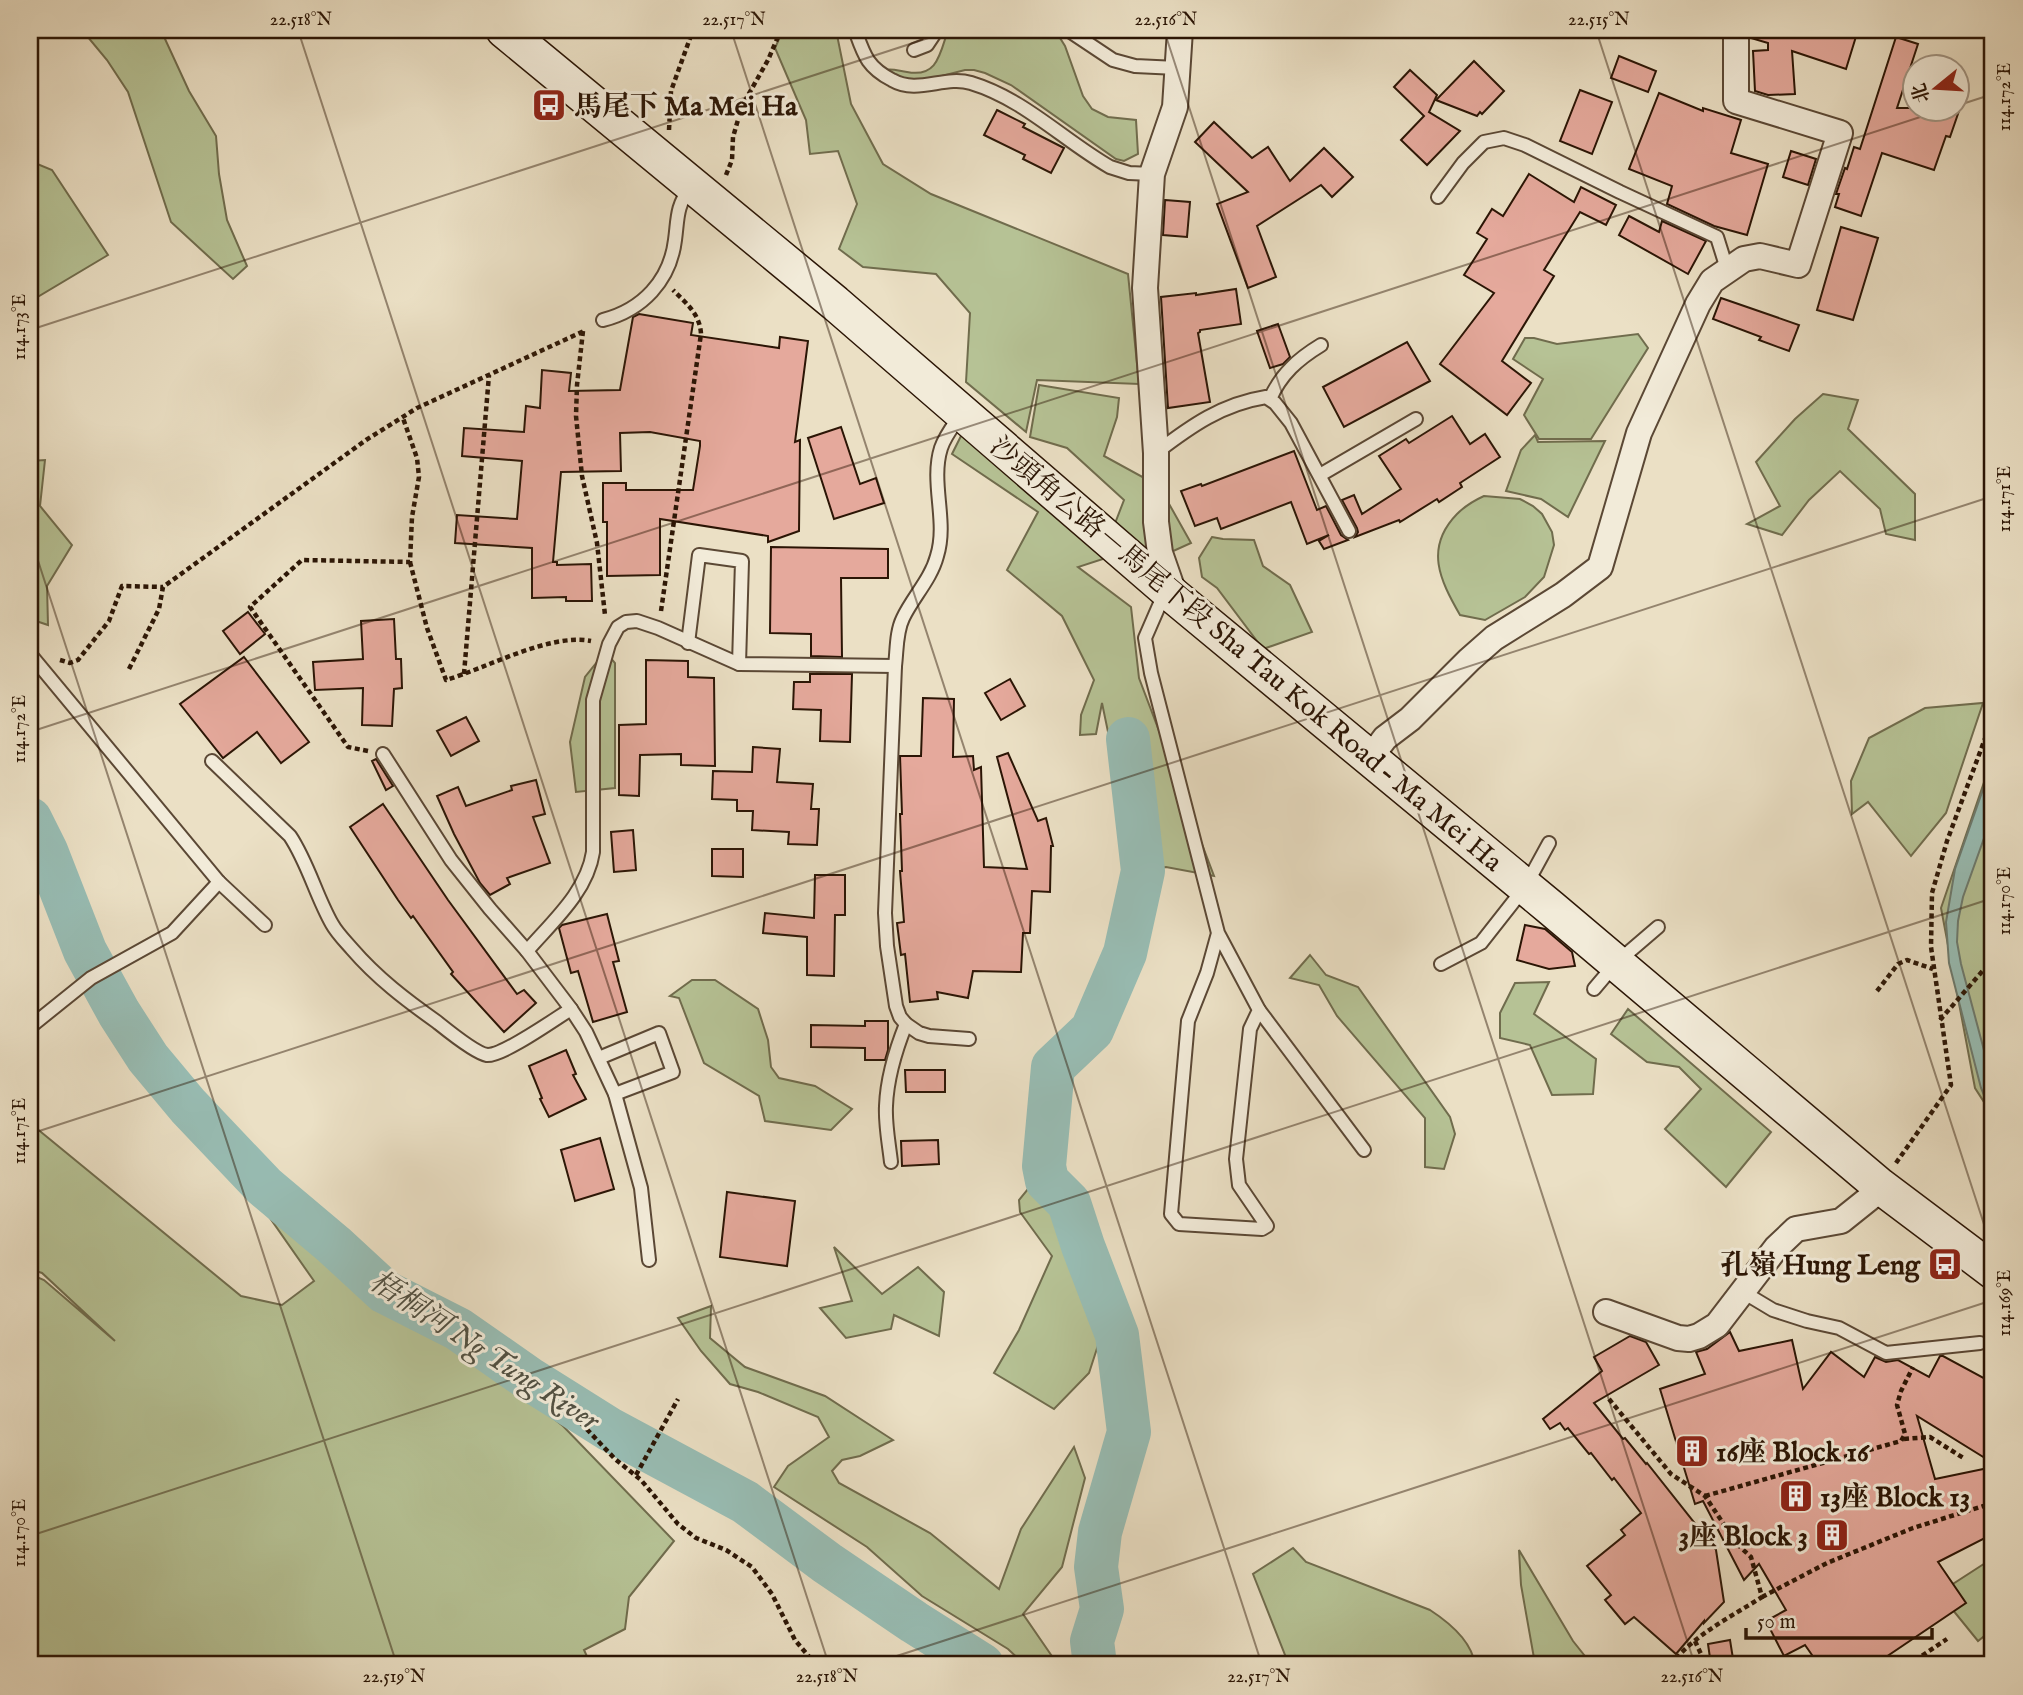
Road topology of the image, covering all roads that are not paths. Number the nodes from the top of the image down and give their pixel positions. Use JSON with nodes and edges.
{"nodes":[{"id":1,"x":504,"y":30,"type":"edge"},
{"id":2,"x":855,"y":30,"type":"edge"},
{"id":3,"x":937,"y":30,"type":"edge"},
{"id":4,"x":1068,"y":30,"type":"edge"},
{"id":5,"x":1180,"y":30,"type":"edge"},
{"id":6,"x":1736,"y":30,"type":"edge"},
{"id":7,"x":914,"y":50,"type":"dead end"},
{"id":8,"x":1177,"y":68,"type":"junction"},
{"id":9,"x":1152,"y":174,"type":"junction"},
{"id":10,"x":709,"y":181,"type":"junction"},
{"id":11,"x":1438,"y":197,"type":"dead end"},
{"id":12,"x":1727,"y":269,"type":"junction"},
{"id":13,"x":603,"y":320,"type":"road end"},
{"id":14,"x":1321,"y":345,"type":"dead end"},
{"id":15,"x":1270,"y":399,"type":"junction"},
{"id":16,"x":962,"y":412,"type":"junction"},
{"id":17,"x":1416,"y":419,"type":"dead end"},
{"id":18,"x":1156,"y":453,"type":"junction"},
{"id":19,"x":1320,"y":475,"type":"junction"},
{"id":20,"x":1349,"y":531,"type":"dead end"},
{"id":21,"x":1171,"y":593,"type":"junction"},
{"id":22,"x":688,"y":643,"type":"junction"},
{"id":23,"x":33,"y":658,"type":"edge"},
{"id":24,"x":739,"y":664,"type":"junction"},
{"id":25,"x":895,"y":666,"type":"junction"},
{"id":26,"x":383,"y":754,"type":"road end"},
{"id":27,"x":1370,"y":758,"type":"junction"},
{"id":28,"x":212,"y":761,"type":"dead end"},
{"id":29,"x":1549,"y":843,"type":"dead end"},
{"id":30,"x":219,"y":882,"type":"junction"},
{"id":31,"x":1525,"y":887,"type":"junction"},
{"id":32,"x":265,"y":925,"type":"dead end"},
{"id":33,"x":1658,"y":927,"type":"dead end"},
{"id":34,"x":1218,"y":933,"type":"junction"},
{"id":35,"x":527,"y":951,"type":"junction"},
{"id":36,"x":1441,"y":964,"type":"dead end"},
{"id":37,"x":1605,"y":976,"type":"junction"},
{"id":38,"x":571,"y":1009,"type":"junction"},
{"id":39,"x":1259,"y":1010,"type":"junction"},
{"id":40,"x":905,"y":1024,"type":"junction"},
{"id":41,"x":30,"y":1027,"type":"edge"},
{"id":42,"x":969,"y":1039,"type":"dead end"},
{"id":43,"x":599,"y":1058,"type":"junction"},
{"id":44,"x":615,"y":1094,"type":"junction"},
{"id":45,"x":1364,"y":1150,"type":"dead end"},
{"id":46,"x":891,"y":1162,"type":"dead end"},
{"id":47,"x":1887,"y":1177,"type":"junction"},
{"id":48,"x":649,"y":1260,"type":"dead end"},
{"id":49,"x":1993,"y":1271,"type":"edge"},
{"id":50,"x":1743,"y":1293,"type":"junction"},
{"id":51,"x":1606,"y":1312,"type":"dead end"},
{"id":52,"x":1980,"y":1343,"type":"dead end"}],
"edges":[{"from":1,"to":10,"type":"main road","name":"沙頭角公路－馬尾下段 Sha Tau Kok Road – Ma Mei Ha"},
{"from":2,"to":9,"type":"lane"},
{"from":3,"to":7,"type":"lane"},
{"from":4,"to":8,"type":"lane"},
{"from":5,"to":8,"type":"street"},
{"from":6,"to":12,"type":"street"},
{"from":8,"to":9,"type":"street"},
{"from":9,"to":18,"type":"street"},
{"from":10,"to":13,"type":"lane"},
{"from":10,"to":16,"type":"main road","name":"沙頭角公路－馬尾下段 Sha Tau Kok Road – Ma Mei Ha"},
{"from":11,"to":12,"type":"lane"},
{"from":12,"to":27,"type":"street"},
{"from":14,"to":15,"type":"lane"},
{"from":15,"to":18,"type":"lane"},
{"from":15,"to":19,"type":"lane"},
{"from":16,"to":21,"type":"main road","name":"沙頭角公路－馬尾下段 Sha Tau Kok Road – Ma Mei Ha"},
{"from":16,"to":25,"type":"lane"},
{"from":17,"to":19,"type":"lane"},
{"from":18,"to":21,"type":"street"},
{"from":19,"to":20,"type":"lane"},
{"from":21,"to":27,"type":"main road","name":"沙頭角公路－馬尾下段 Sha Tau Kok Road – Ma Mei Ha"},
{"from":21,"to":34,"type":"lane"},
{"from":22,"to":24,"type":"lane"},
{"from":22,"to":24,"type":"lane"},
{"from":22,"to":35,"type":"lane"},
{"from":23,"to":30,"type":"lane"},
{"from":24,"to":25,"type":"lane"},
{"from":25,"to":40,"type":"lane"},
{"from":26,"to":35,"type":"lane"},
{"from":27,"to":31,"type":"main road","name":"沙頭角公路－馬尾下段 Sha Tau Kok Road – Ma Mei Ha"},
{"from":28,"to":38,"type":"lane"},
{"from":29,"to":31,"type":"lane"},
{"from":30,"to":32,"type":"lane"},
{"from":30,"to":41,"type":"lane"},
{"from":31,"to":36,"type":"lane"},
{"from":31,"to":37,"type":"main road","name":"沙頭角公路－馬尾下段 Sha Tau Kok Road – Ma Mei Ha"},
{"from":33,"to":37,"type":"lane"},
{"from":34,"to":39,"type":"lane"},
{"from":34,"to":39,"type":"lane"},
{"from":35,"to":38,"type":"lane"},
{"from":37,"to":47,"type":"main road","name":"沙頭角公路－馬尾下段 Sha Tau Kok Road – Ma Mei Ha"},
{"from":38,"to":43,"type":"lane"},
{"from":39,"to":45,"type":"lane"},
{"from":40,"to":42,"type":"lane"},
{"from":40,"to":46,"type":"lane"},
{"from":43,"to":44,"type":"lane"},
{"from":43,"to":44,"type":"lane"},
{"from":44,"to":48,"type":"lane"},
{"from":47,"to":49,"type":"main road","name":"沙頭角公路－馬尾下段 Sha Tau Kok Road – Ma Mei Ha"},
{"from":47,"to":50,"type":"street"},
{"from":50,"to":51,"type":"street"},
{"from":50,"to":52,"type":"lane"}]}
